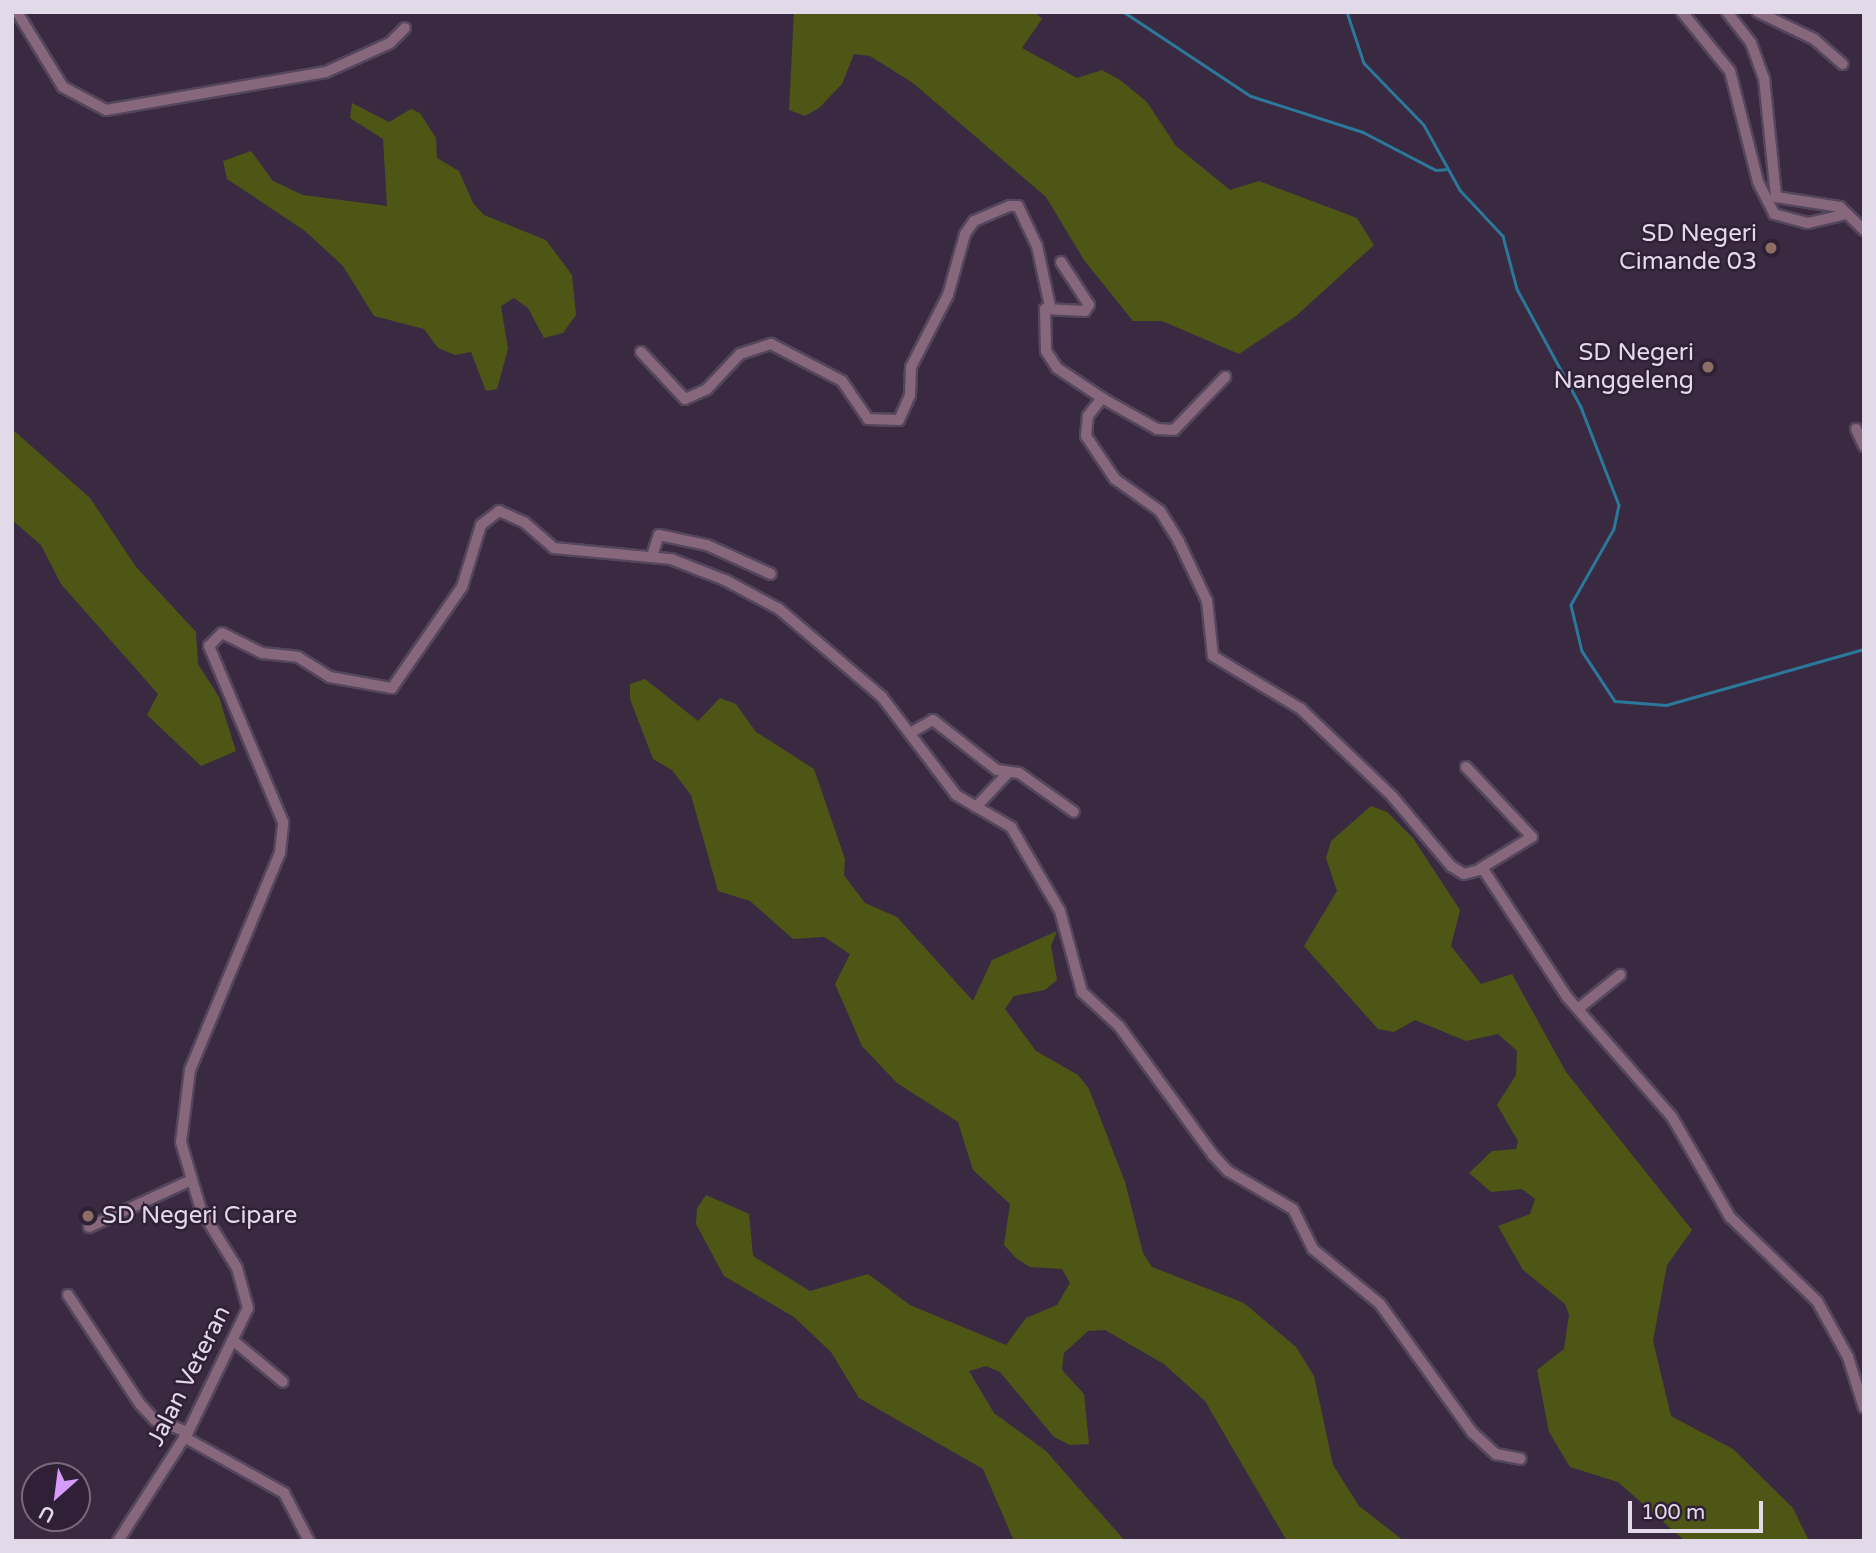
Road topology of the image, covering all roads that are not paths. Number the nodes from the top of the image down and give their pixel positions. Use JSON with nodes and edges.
{"nodes":[{"id":1,"x":17,"y":12,"type":"edge"},
{"id":2,"x":1682,"y":12,"type":"edge"},
{"id":3,"x":1727,"y":12,"type":"edge"},
{"id":4,"x":1758,"y":12,"type":"edge"},
{"id":5,"x":405,"y":28,"type":"dead end"},
{"id":6,"x":1843,"y":64,"type":"dead end"},
{"id":7,"x":1847,"y":214,"type":"junction"},
{"id":8,"x":1864,"y":230,"type":"edge"},
{"id":9,"x":1061,"y":262,"type":"dead end"},
{"id":10,"x":1050,"y":306,"type":"junction"},
{"id":11,"x":641,"y":352,"type":"dead end"},
{"id":12,"x":1225,"y":377,"type":"dead end"},
{"id":13,"x":1102,"y":398,"type":"junction"},
{"id":14,"x":1856,"y":429,"type":"dead end"},
{"id":15,"x":1864,"y":446,"type":"edge"},
{"id":16,"x":652,"y":556,"type":"junction"},
{"id":17,"x":771,"y":574,"type":"dead end"},
{"id":18,"x":912,"y":732,"type":"junction"},
{"id":19,"x":1466,"y":767,"type":"dead end"},
{"id":20,"x":1006,"y":775,"type":"junction"},
{"id":21,"x":976,"y":807,"type":"junction"},
{"id":22,"x":1074,"y":812,"type":"dead end"},
{"id":23,"x":1482,"y":868,"type":"junction"},
{"id":24,"x":1620,"y":975,"type":"dead end"},
{"id":25,"x":1579,"y":1008,"type":"junction"},
{"id":26,"x":189,"y":1181,"type":"junction"},
{"id":27,"x":89,"y":1227,"type":"dead end"},
{"id":28,"x":68,"y":1295,"type":"dead end"},
{"id":29,"x":235,"y":1342,"type":"junction"},
{"id":30,"x":283,"y":1382,"type":"dead end"},
{"id":31,"x":1864,"y":1408,"type":"edge"},
{"id":32,"x":186,"y":1434,"type":"junction"},
{"id":33,"x":1521,"y":1460,"type":"dead end"},
{"id":34,"x":118,"y":1541,"type":"edge"},
{"id":35,"x":309,"y":1541,"type":"edge"}],
"edges":[{"from":1,"to":5,"type":"street"},
{"from":2,"to":7,"type":"street"},
{"from":3,"to":7,"type":"street"},
{"from":4,"to":6,"type":"street"},
{"from":7,"to":8,"type":"street"},
{"from":9,"to":10,"type":"street"},
{"from":10,"to":11,"type":"street"},
{"from":10,"to":13,"type":"street"},
{"from":12,"to":13,"type":"street"},
{"from":13,"to":23,"type":"street"},
{"from":14,"to":15,"type":"street"},
{"from":16,"to":17,"type":"street"},
{"from":16,"to":18,"type":"street"},
{"from":16,"to":26,"type":"street","name":"Jalan Veteran"},
{"from":18,"to":20,"type":"street"},
{"from":18,"to":21,"type":"street"},
{"from":19,"to":23,"type":"street"},
{"from":20,"to":21,"type":"street"},
{"from":20,"to":22,"type":"street"},
{"from":21,"to":33,"type":"street"},
{"from":23,"to":25,"type":"street"},
{"from":24,"to":25,"type":"street"},
{"from":25,"to":31,"type":"street"},
{"from":26,"to":27,"type":"street"},
{"from":26,"to":29,"type":"street","name":"Jalan Veteran"},
{"from":28,"to":32,"type":"street"},
{"from":29,"to":30,"type":"street"},
{"from":29,"to":32,"type":"street","name":"Jalan Veteran"},
{"from":32,"to":34,"type":"street","name":"Jalan Veteran"},
{"from":32,"to":35,"type":"street"}]}
